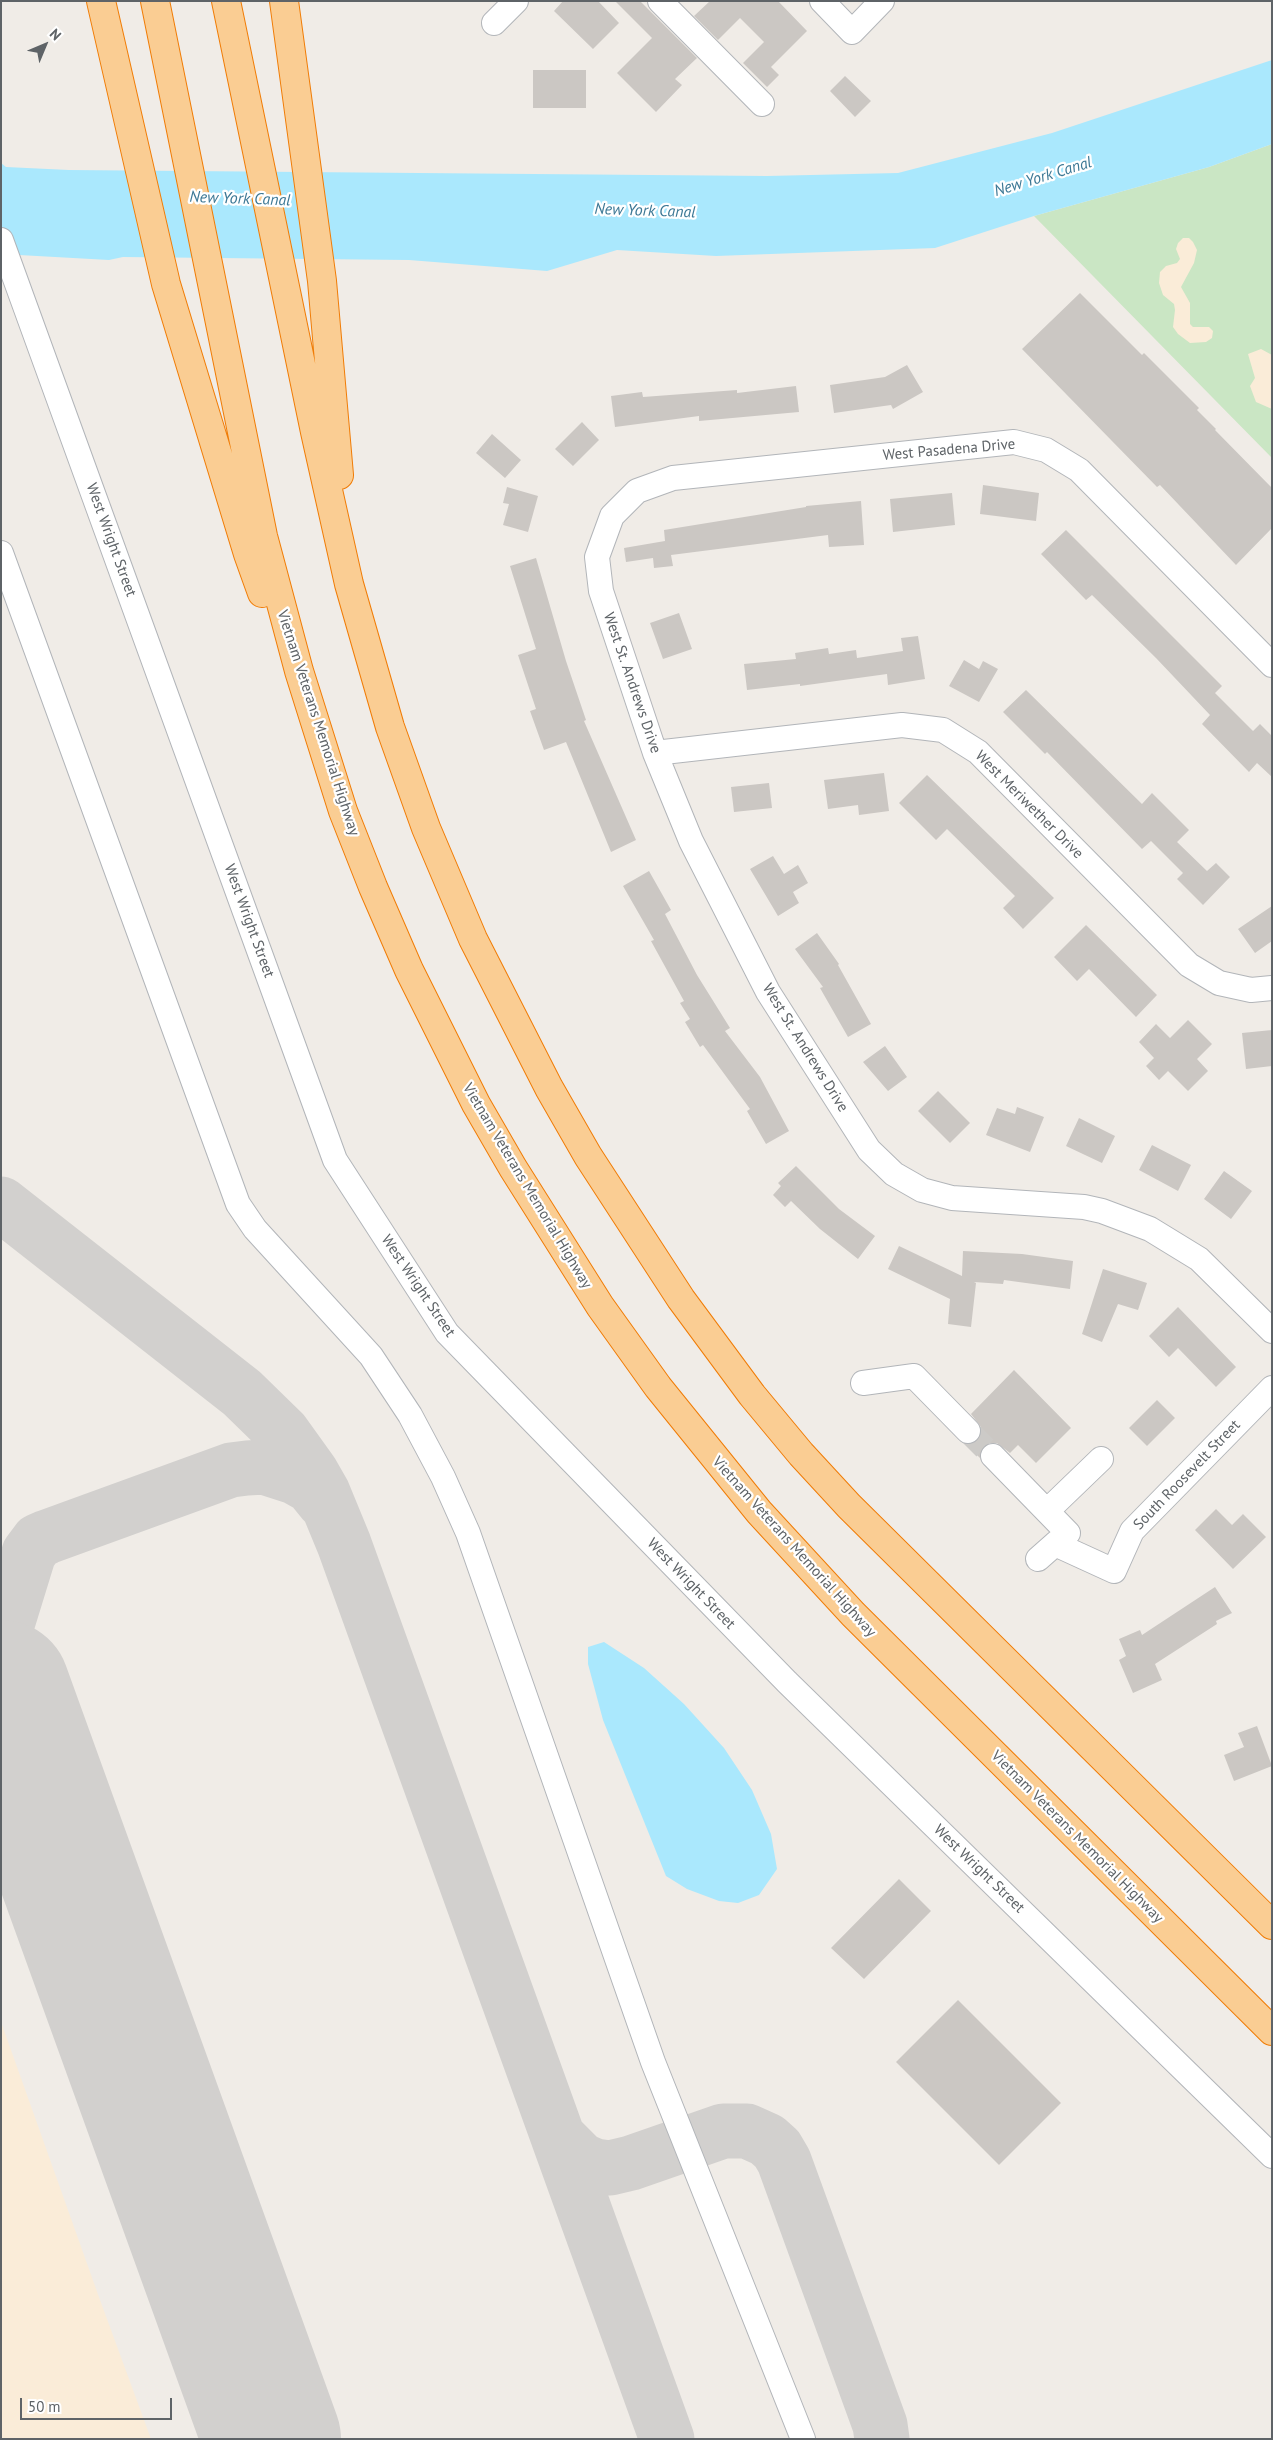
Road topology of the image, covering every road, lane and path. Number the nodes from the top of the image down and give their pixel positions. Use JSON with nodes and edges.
{"nodes":[{"id":1,"x":101,"y":1,"type":"edge"},
{"id":2,"x":155,"y":1,"type":"edge"},
{"id":3,"x":226,"y":1,"type":"edge"},
{"id":4,"x":284,"y":1,"type":"edge"},
{"id":5,"x":660,"y":1,"type":"edge"},
{"id":6,"x":822,"y":1,"type":"edge"},
{"id":7,"x":882,"y":1,"type":"edge"},
{"id":8,"x":512,"y":3,"type":"edge"},
{"id":9,"x":494,"y":23,"type":"dead end"},
{"id":10,"x":762,"y":104,"type":"dead end"},
{"id":11,"x":5,"y":249,"type":"edge"},
{"id":12,"x":612,"y":516,"type":"joint"},
{"id":13,"x":1,"y":553,"type":"edge"},
{"id":14,"x":349,"y":584,"type":"junction"},
{"id":15,"x":1272,"y":665,"type":"edge"},
{"id":16,"x":655,"y":752,"type":"junction"},
{"id":17,"x":343,"y":811,"type":"junction"},
{"id":18,"x":1272,"y":988,"type":"edge"},
{"id":19,"x":1272,"y":1331,"type":"edge"},
{"id":20,"x":863,"y":1383,"type":"dead end"},
{"id":21,"x":1272,"y":1388,"type":"edge"},
{"id":22,"x":968,"y":1431,"type":"tunnel mouth"},
{"id":23,"x":993,"y":1456,"type":"tunnel mouth"},
{"id":24,"x":1100,"y":1459,"type":"dead end"},
{"id":25,"x":1047,"y":1512,"type":"junction"},
{"id":26,"x":1272,"y":1925,"type":"edge"},
{"id":27,"x":1272,"y":2032,"type":"edge"},
{"id":28,"x":1272,"y":2156,"type":"edge"},
{"id":29,"x":803,"y":2439,"type":"edge"}],
"edges":[{"from":1,"to":17,"type":"highway"},
{"from":2,"to":17,"type":"highway","name":"Vietnam Veterans Memorial Highway"},
{"from":3,"to":14,"type":"highway"},
{"from":4,"to":14,"type":"highway"},
{"from":5,"to":10,"type":"street"},
{"from":6,"to":7,"type":"street"},
{"from":8,"to":9,"type":"street"},
{"from":11,"to":28,"type":"street","name":"West Wright Street"},
{"from":12,"to":15,"type":"street","name":"West Pasadena Drive"},
{"from":12,"to":16,"type":"street","name":"West St. Andrews Drive"},
{"from":13,"to":29,"type":"street"},
{"from":14,"to":26,"type":"highway"},
{"from":16,"to":18,"type":"street","name":"West Meriwether Drive"},
{"from":16,"to":19,"type":"street","name":"West St. Andrews Drive"},
{"from":17,"to":27,"type":"highway","name":"Vietnam Veterans Memorial Highway"},
{"from":20,"to":22,"type":"street"},
{"from":21,"to":25,"type":"street","name":"South Roosevelt Street"},
{"from":23,"to":25,"type":"street"},
{"from":24,"to":25,"type":"street"}]}
